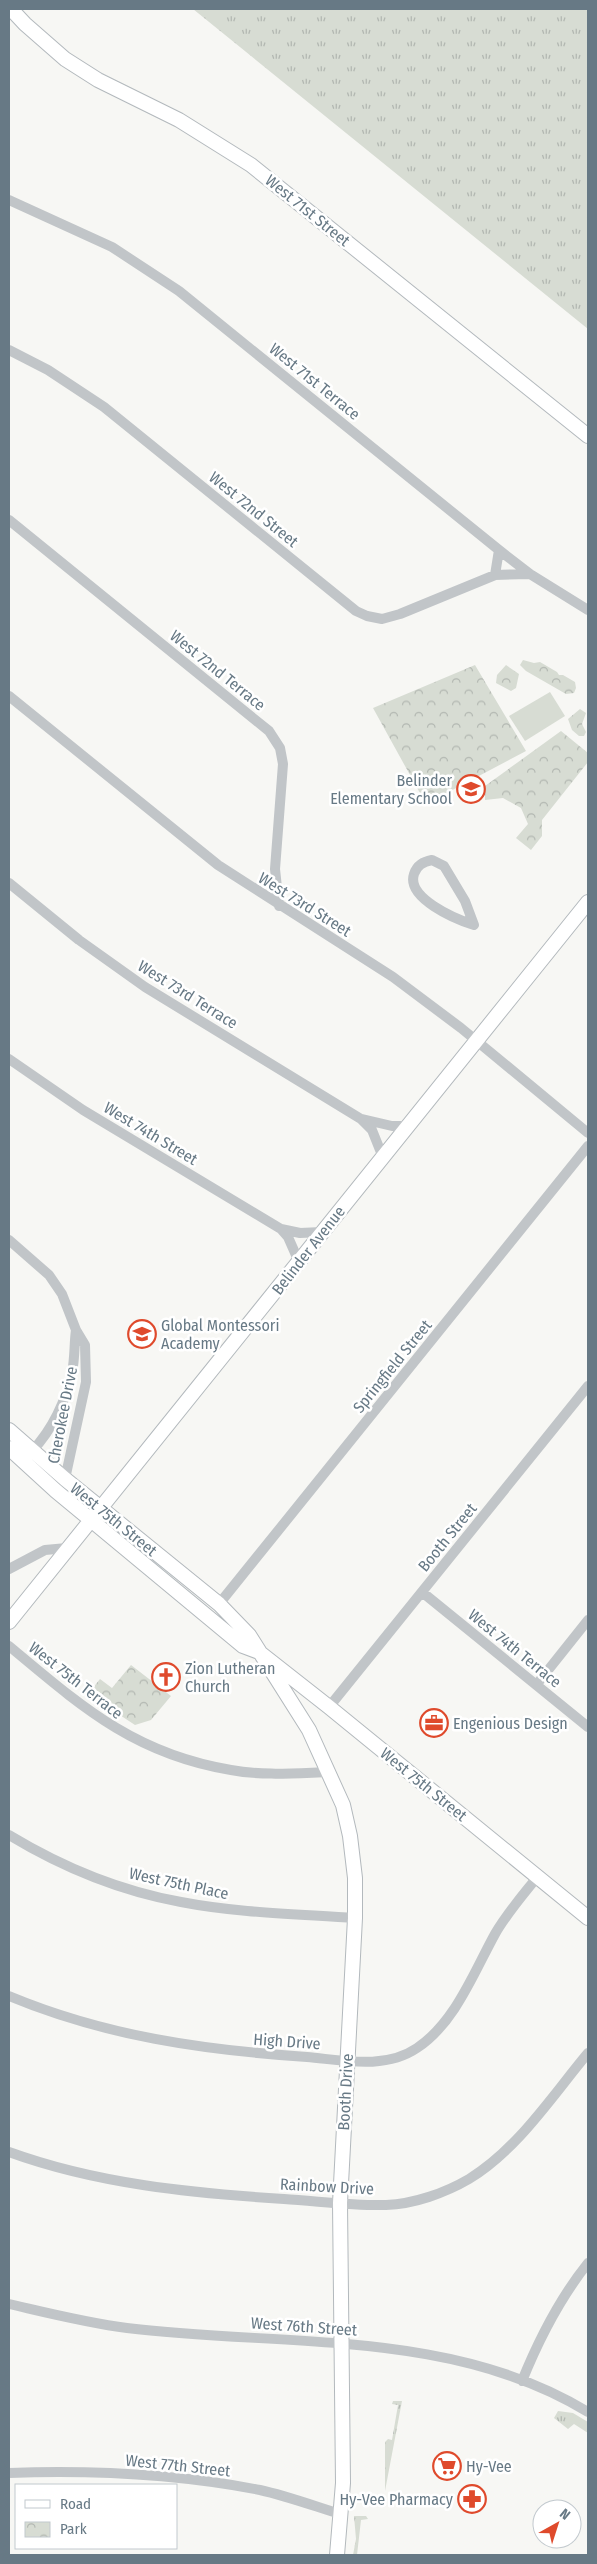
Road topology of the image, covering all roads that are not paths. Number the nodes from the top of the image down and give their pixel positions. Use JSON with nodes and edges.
{"nodes":[{"id":1,"x":11,"y":9,"type":"edge"},
{"id":2,"x":9,"y":200,"type":"edge"},
{"id":3,"x":9,"y":350,"type":"edge"},
{"id":4,"x":588,"y":436,"type":"edge"},
{"id":5,"x":9,"y":520,"type":"edge"},
{"id":6,"x":500,"y":550,"type":"junction"},
{"id":7,"x":530,"y":574,"type":"junction"},
{"id":8,"x":495,"y":575,"type":"junction"},
{"id":9,"x":588,"y":610,"type":"edge"},
{"id":10,"x":9,"y":696,"type":"edge"},
{"id":11,"x":9,"y":882,"type":"edge"},
{"id":12,"x":588,"y":902,"type":"edge"},
{"id":13,"x":279,"y":906,"type":"junction"},
{"id":14,"x":474,"y":924,"type":"joint"},
{"id":15,"x":477,"y":1042,"type":"junction"},
{"id":16,"x":9,"y":1059,"type":"edge"},
{"id":17,"x":361,"y":1119,"type":"junction"},
{"id":18,"x":406,"y":1126,"type":"junction"},
{"id":19,"x":588,"y":1133,"type":"edge"},
{"id":20,"x":588,"y":1146,"type":"edge"},
{"id":21,"x":382,"y":1155,"type":"junction"},
{"id":22,"x":281,"y":1229,"type":"junction"},
{"id":23,"x":322,"y":1232,"type":"junction"},
{"id":24,"x":9,"y":1240,"type":"edge"},
{"id":25,"x":299,"y":1262,"type":"junction"},
{"id":26,"x":76,"y":1330,"type":"junction"},
{"id":27,"x":588,"y":1386,"type":"edge"},
{"id":28,"x":9,"y":1430,"type":"edge"},
{"id":29,"x":9,"y":1448,"type":"edge"},
{"id":30,"x":32,"y":1451,"type":"junction"},
{"id":31,"x":65,"y":1479,"type":"junction"},
{"id":32,"x":99,"y":1508,"type":"junction"},
{"id":33,"x":90,"y":1520,"type":"junction"},
{"id":34,"x":67,"y":1548,"type":"junction"},
{"id":35,"x":9,"y":1569,"type":"edge"},
{"id":36,"x":422,"y":1592,"type":"junction"},
{"id":37,"x":218,"y":1604,"type":"junction"},
{"id":38,"x":588,"y":1620,"type":"edge"},
{"id":39,"x":9,"y":1622,"type":"edge"},
{"id":40,"x":9,"y":1646,"type":"edge"},
{"id":41,"x":259,"y":1652,"type":"junction"},
{"id":42,"x":537,"y":1684,"type":"junction"},
{"id":43,"x":330,"y":1707,"type":"junction"},
{"id":44,"x":588,"y":1727,"type":"edge"},
{"id":45,"x":330,"y":1772,"type":"junction"},
{"id":46,"x":9,"y":1835,"type":"edge"},
{"id":47,"x":538,"y":1876,"type":"junction"},
{"id":48,"x":355,"y":1918,"type":"junction"},
{"id":49,"x":588,"y":1918,"type":"edge"},
{"id":50,"x":9,"y":1996,"type":"edge"},
{"id":51,"x":588,"y":2053,"type":"edge"},
{"id":52,"x":347,"y":2060,"type":"junction"},
{"id":53,"x":9,"y":2152,"type":"edge"},
{"id":54,"x":340,"y":2203,"type":"junction"},
{"id":55,"x":588,"y":2263,"type":"edge"},
{"id":56,"x":9,"y":2304,"type":"edge"},
{"id":57,"x":342,"y":2343,"type":"junction"},
{"id":58,"x":522,"y":2381,"type":"junction"},
{"id":59,"x":588,"y":2412,"type":"edge"},
{"id":60,"x":9,"y":2473,"type":"edge"},
{"id":61,"x":340,"y":2514,"type":"junction"},
{"id":62,"x":337,"y":2555,"type":"edge"}],
"edges":[{"from":1,"to":4,"type":"street","name":"West 71st Street"},
{"from":2,"to":6,"type":"street","name":"West 71st Terrace"},
{"from":3,"to":8,"type":"street","name":"West 72nd Street"},
{"from":5,"to":13,"type":"street","name":"West 72nd Terrace"},
{"from":6,"to":7,"type":"street","name":"West 71st Terrace"},
{"from":6,"to":8,"type":"street"},
{"from":7,"to":8,"type":"street","name":"West 72nd Street"},
{"from":7,"to":9,"type":"street","name":"West 71st Terrace"},
{"from":10,"to":13,"type":"street","name":"West 73rd Street"},
{"from":11,"to":17,"type":"street","name":"West 73rd Terrace"},
{"from":12,"to":15,"type":"street","name":"Belinder Avenue"},
{"from":13,"to":15,"type":"street","name":"West 73rd Street"},
{"from":14,"to":14,"type":"street"},
{"from":15,"to":18,"type":"street","name":"Belinder Avenue"},
{"from":15,"to":19,"type":"street","name":"West 73rd Street"},
{"from":16,"to":22,"type":"street","name":"West 74th Street"},
{"from":17,"to":18,"type":"street","name":"West 73rd Terrace"},
{"from":17,"to":21,"type":"street","name":"West 73rd Terrace"},
{"from":18,"to":21,"type":"street","name":"Belinder Avenue"},
{"from":20,"to":37,"type":"street","name":"Springfield Street"},
{"from":21,"to":23,"type":"street","name":"Belinder Avenue"},
{"from":22,"to":23,"type":"street","name":"West 74th Street"},
{"from":22,"to":25,"type":"street","name":"West 74th Street"},
{"from":23,"to":25,"type":"street","name":"Belinder Avenue"},
{"from":24,"to":26,"type":"street","name":"Cherokee Drive"},
{"from":25,"to":32,"type":"street","name":"Belinder Avenue"},
{"from":26,"to":30,"type":"street","name":"Cherokee Drive"},
{"from":26,"to":31,"type":"street","name":"Cherokee Drive"},
{"from":27,"to":36,"type":"street","name":"Booth Street"},
{"from":28,"to":30,"type":"street","name":"West 75th Street"},
{"from":29,"to":33,"type":"street","name":"West 75th Street"},
{"from":30,"to":31,"type":"street","name":"West 75th Street"},
{"from":31,"to":32,"type":"street","name":"West 75th Street"},
{"from":32,"to":33,"type":"street","name":"Belinder Avenue"},
{"from":32,"to":37,"type":"street","name":"West 75th Street"},
{"from":33,"to":34,"type":"street","name":"Belinder Avenue"},
{"from":33,"to":41,"type":"street","name":"West 75th Street"},
{"from":34,"to":35,"type":"street"},
{"from":34,"to":39,"type":"street","name":"Belinder Avenue"},
{"from":36,"to":42,"type":"street","name":"West 74th Terrace"},
{"from":36,"to":43,"type":"street","name":"Booth Street"},
{"from":37,"to":41,"type":"street","name":"West 75th Street"},
{"from":38,"to":42,"type":"street"},
{"from":40,"to":45,"type":"street","name":"West 75th Terrace"},
{"from":41,"to":43,"type":"street","name":"West 75th Street"},
{"from":41,"to":45,"type":"street","name":"Booth Drive"},
{"from":42,"to":44,"type":"street","name":"West 74th Terrace"},
{"from":43,"to":47,"type":"street","name":"West 75th Street"},
{"from":45,"to":48,"type":"street","name":"Booth Drive"},
{"from":46,"to":48,"type":"street","name":"West 75th Place"},
{"from":47,"to":49,"type":"street","name":"West 75th Street"},
{"from":47,"to":52,"type":"street","name":"High Drive"},
{"from":48,"to":52,"type":"street","name":"Booth Drive"},
{"from":50,"to":52,"type":"street","name":"High Drive"},
{"from":51,"to":54,"type":"street","name":"Rainbow Drive"},
{"from":52,"to":54,"type":"street","name":"Booth Drive"},
{"from":53,"to":54,"type":"street","name":"Rainbow Drive"},
{"from":54,"to":57,"type":"street","name":"Booth Drive"},
{"from":55,"to":58,"type":"street"},
{"from":56,"to":57,"type":"street","name":"West 76th Street"},
{"from":57,"to":58,"type":"street","name":"West 76th Street"},
{"from":57,"to":61,"type":"street","name":"Booth Drive"},
{"from":58,"to":59,"type":"street","name":"West 76th Street"},
{"from":60,"to":61,"type":"street","name":"West 77th Street"},
{"from":61,"to":62,"type":"street","name":"Booth Drive"}]}
